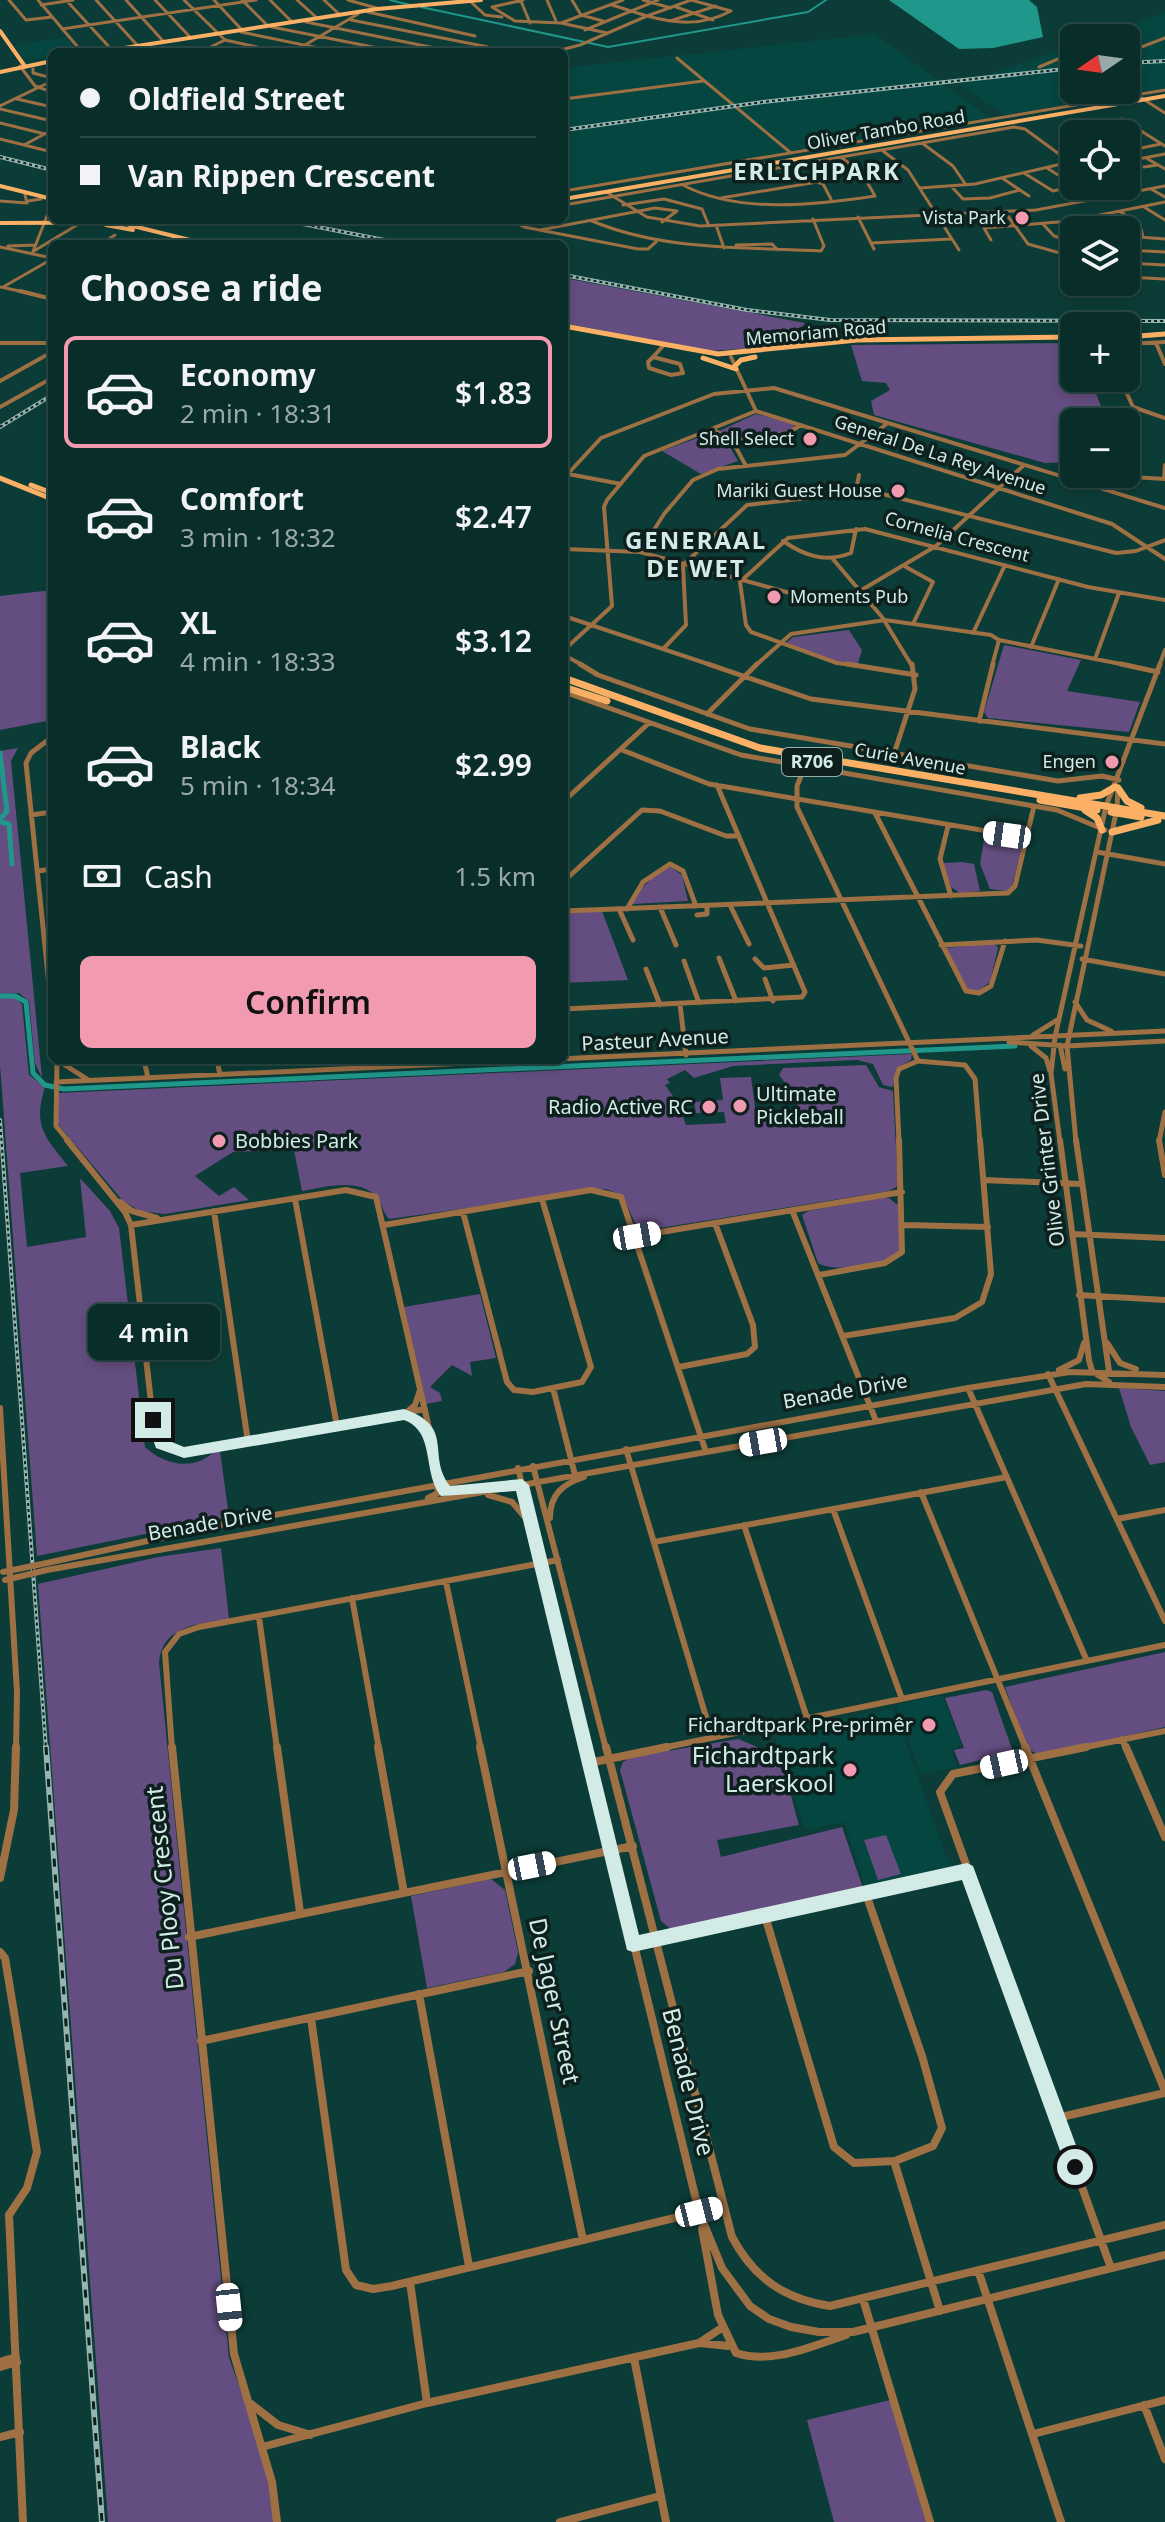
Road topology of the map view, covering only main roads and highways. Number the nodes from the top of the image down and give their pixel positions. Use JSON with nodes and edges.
{"nodes":[{"id":1,"x":481,"y":0,"type":"edge"},
{"id":2,"x":488,"y":0,"type":"edge"},
{"id":3,"x":422,"y":5,"type":"junction"},
{"id":4,"x":408,"y":6,"type":"junction"},
{"id":5,"x":378,"y":9,"type":"junction"},
{"id":6,"x":270,"y":26,"type":"junction"},
{"id":7,"x":0,"y":31,"type":"edge"},
{"id":8,"x":218,"y":35,"type":"junction"},
{"id":9,"x":4,"y":41,"type":"edge"},
{"id":10,"x":127,"y":48,"type":"edge"},
{"id":11,"x":145,"y":48,"type":"edge"},
{"id":12,"x":48,"y":60,"type":"edge"},
{"id":13,"x":48,"y":61,"type":"edge"},
{"id":14,"x":22,"y":66,"type":"junction"},
{"id":15,"x":1,"y":70,"type":"edge"},
{"id":16,"x":1165,"y":93,"type":"edge"},
{"id":17,"x":1140,"y":98,"type":"junction"},
{"id":18,"x":1158,"y":98,"type":"junction"},
{"id":19,"x":1103,"y":104,"type":"edge"},
{"id":20,"x":975,"y":125,"type":"junction"},
{"id":21,"x":0,"y":188,"type":"edge"},
{"id":22,"x":611,"y":193,"type":"junction"},
{"id":23,"x":568,"y":197,"type":"edge"},
{"id":24,"x":48,"y":200,"type":"edge"},
{"id":25,"x":48,"y":200,"type":"edge"},
{"id":26,"x":0,"y":222,"type":"edge"},
{"id":27,"x":45,"y":222,"type":"junction"},
{"id":28,"x":48,"y":222,"type":"edge"},
{"id":29,"x":106,"y":224,"type":"edge"},
{"id":30,"x":125,"y":224,"type":"edge"},
{"id":31,"x":129,"y":224,"type":"edge"},
{"id":32,"x":148,"y":224,"type":"edge"},
{"id":33,"x":133,"y":230,"type":"junction"},
{"id":34,"x":148,"y":231,"type":"junction"},
{"id":35,"x":175,"y":240,"type":"edge"},
{"id":36,"x":178,"y":240,"type":"edge"},
{"id":37,"x":568,"y":328,"type":"edge"},
{"id":38,"x":1163,"y":334,"type":"edge"},
{"id":39,"x":1140,"y":335,"type":"edge"},
{"id":40,"x":1060,"y":339,"type":"edge"},
{"id":41,"x":662,"y":347,"type":"junction"},
{"id":42,"x":683,"y":353,"type":"junction"},
{"id":43,"x":768,"y":353,"type":"junction"},
{"id":44,"x":719,"y":354,"type":"junction"},
{"id":45,"x":741,"y":354,"type":"junction"},
{"id":46,"x":731,"y":357,"type":"junction"},
{"id":47,"x":0,"y":476,"type":"edge"},
{"id":48,"x":48,"y":494,"type":"edge"},
{"id":49,"x":568,"y":679,"type":"edge"},
{"id":50,"x":568,"y":693,"type":"edge"},
{"id":51,"x":807,"y":761,"type":"junction"},
{"id":52,"x":1068,"y":802,"type":"junction"},
{"id":53,"x":1163,"y":818,"type":"edge"},
{"id":54,"x":1102,"y":830,"type":"road end"},
{"id":55,"x":1112,"y":832,"type":"road end"}],
"edges":[{"from":1,"to":3,"type":"main road"},
{"from":2,"to":3,"type":"main road"},
{"from":3,"to":4,"type":"main road"},
{"from":4,"to":5,"type":"main road"},
{"from":4,"to":5,"type":"main road"},
{"from":5,"to":6,"type":"main road"},
{"from":5,"to":6,"type":"main road"},
{"from":6,"to":8,"type":"main road"},
{"from":7,"to":9,"type":"main road"},
{"from":8,"to":10,"type":"main road"},
{"from":8,"to":11,"type":"main road"},
{"from":9,"to":14,"type":"main road"},
{"from":12,"to":14,"type":"main road"},
{"from":13,"to":14,"type":"main road"},
{"from":14,"to":15,"type":"main road"},
{"from":14,"to":15,"type":"main road"},
{"from":16,"to":17,"type":"main road","name":"Oliver Tambo Road"},
{"from":16,"to":18,"type":"main road","name":"Oliver Tambo Road"},
{"from":17,"to":18,"type":"main road","name":"Oliver Tambo Road"},
{"from":17,"to":18,"type":"main road"},
{"from":19,"to":20,"type":"main road","name":"Oliver Tambo Road"},
{"from":20,"to":22,"type":"main road","name":"Oliver Tambo Road"},
{"from":20,"to":22,"type":"main road","name":"Oliver Tambo Road"},
{"from":21,"to":24,"type":"main road"},
{"from":21,"to":25,"type":"main road"},
{"from":22,"to":23,"type":"main road","name":"Oliver Tambo Road"},
{"from":26,"to":27,"type":"main road"},
{"from":26,"to":27,"type":"main road"},
{"from":27,"to":28,"type":"main road"},
{"from":29,"to":33,"type":"main road"},
{"from":30,"to":33,"type":"main road"},
{"from":31,"to":34,"type":"main road"},
{"from":32,"to":34,"type":"main road"},
{"from":33,"to":35,"type":"main road"},
{"from":34,"to":36,"type":"main road"},
{"from":37,"to":41,"type":"main road","name":"Memoriam Road"},
{"from":38,"to":39,"type":"main road"},
{"from":40,"to":43,"type":"main road","name":"Memoriam Road"},
{"from":41,"to":42,"type":"main road","name":"Memoriam Road"},
{"from":41,"to":44,"type":"main road","name":"Memoriam Road"},
{"from":42,"to":43,"type":"main road"},
{"from":42,"to":46,"type":"main road","name":"Memoriam Road"},
{"from":43,"to":45,"type":"main road","name":"Memoriam Road"},
{"from":43,"to":46,"type":"main road","name":"Memoriam Road"},
{"from":44,"to":45,"type":"main road","name":"Memoriam Road"},
{"from":44,"to":46,"type":"main road"},
{"from":45,"to":46,"type":"main road"},
{"from":47,"to":48,"type":"main road"},
{"from":49,"to":51,"type":"main road","name":"Curie Avenue","number":"R706"},
{"from":50,"to":51,"type":"main road","name":"Curie Avenue","number":"R706"},
{"from":51,"to":52,"type":"main road","name":"Curie Avenue","number":"R706"},
{"from":52,"to":53,"type":"main road","name":"Curie Avenue","number":"R706"},
{"from":52,"to":53,"type":"main road"},
{"from":52,"to":54,"type":"main road"},
{"from":53,"to":55,"type":"main road"}]}
